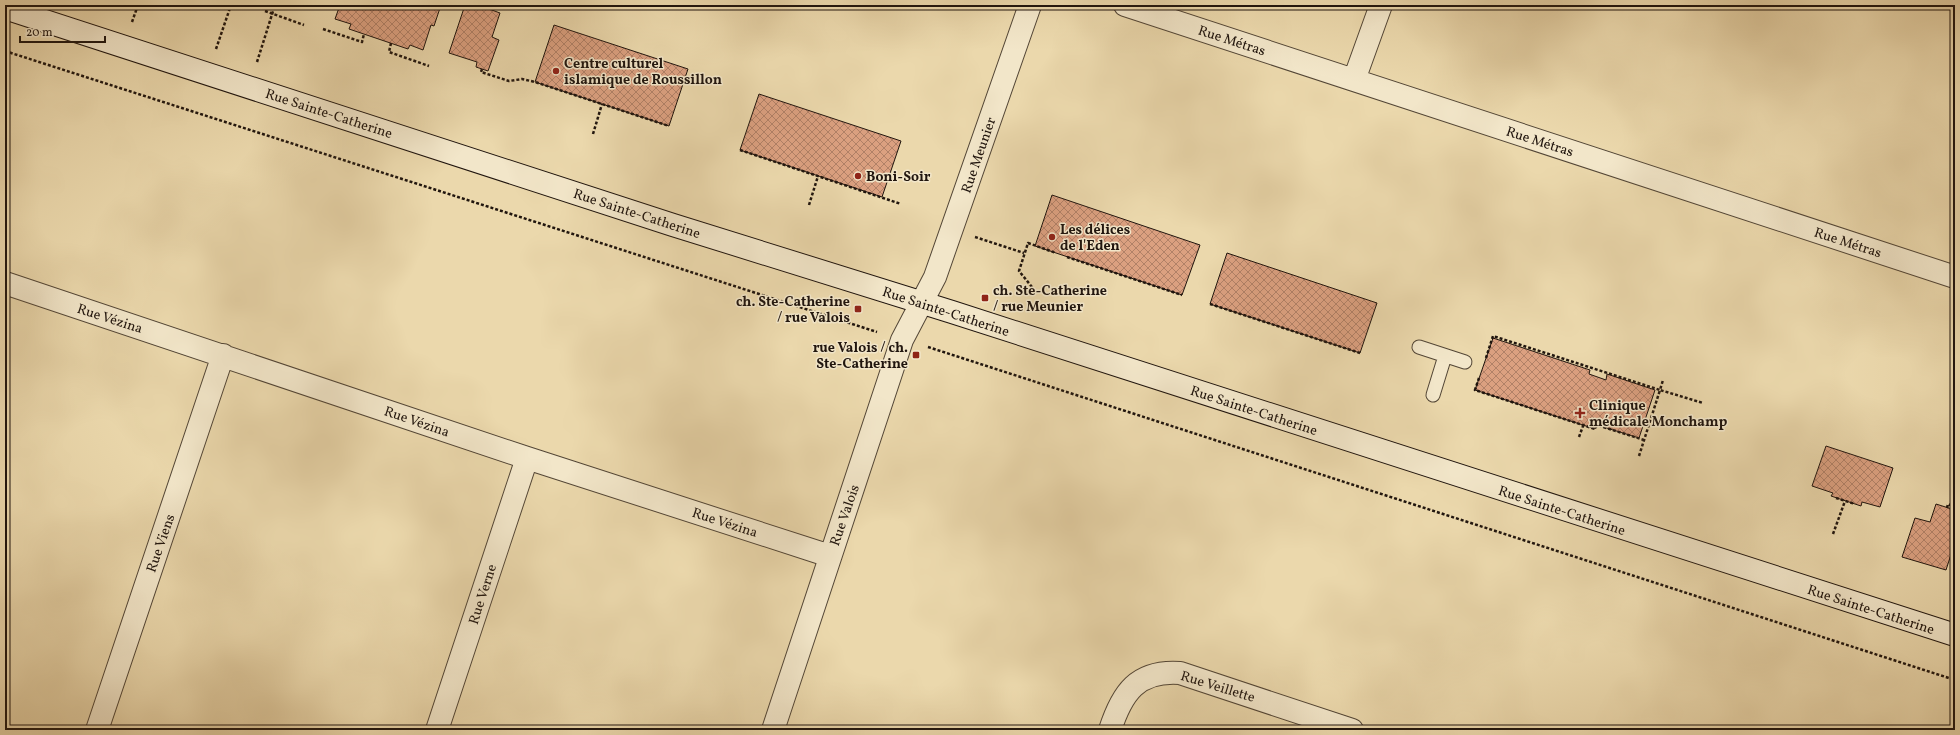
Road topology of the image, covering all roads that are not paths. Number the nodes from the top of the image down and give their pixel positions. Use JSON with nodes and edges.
{"nodes":[{"id":1,"x":1030,"y":5,"type":"edge"},
{"id":2,"x":1125,"y":5,"type":"edge"},
{"id":3,"x":1381,"y":5,"type":"edge"},
{"id":4,"x":5,"y":8,"type":"edge"},
{"id":5,"x":1354,"y":80,"type":"junction"},
{"id":6,"x":1955,"y":277,"type":"edge"},
{"id":7,"x":5,"y":283,"type":"edge"},
{"id":8,"x":921,"y":303,"type":"junction"},
{"id":9,"x":1419,"y":347,"type":"dead end"},
{"id":10,"x":223,"y":355,"type":"junction"},
{"id":11,"x":1445,"y":356,"type":"junction"},
{"id":12,"x":1465,"y":362,"type":"dead end"},
{"id":13,"x":1433,"y":395,"type":"dead end"},
{"id":14,"x":526,"y":458,"type":"junction"},
{"id":15,"x":830,"y":556,"type":"junction"},
{"id":16,"x":1955,"y":635,"type":"edge"},
{"id":17,"x":97,"y":730,"type":"edge"},
{"id":18,"x":437,"y":730,"type":"edge"},
{"id":19,"x":773,"y":730,"type":"edge"},
{"id":20,"x":1110,"y":730,"type":"edge"},
{"id":21,"x":1352,"y":730,"type":"edge"}],
"edges":[{"from":1,"to":8,"type":"street","name":"Rue Meunier"},
{"from":2,"to":5,"type":"street","name":"Rue Métras"},
{"from":3,"to":5,"type":"street"},
{"from":4,"to":8,"type":"street","name":"Rue Sainte-Catherine"},
{"from":5,"to":6,"type":"street","name":"Rue Métras"},
{"from":7,"to":10,"type":"street","name":"Rue Vézina"},
{"from":8,"to":15,"type":"street","name":"Rue Valois"},
{"from":8,"to":16,"type":"street","name":"Rue Sainte-Catherine"},
{"from":9,"to":11,"type":"lane"},
{"from":10,"to":14,"type":"street","name":"Rue Vézina"},
{"from":10,"to":17,"type":"street","name":"Rue Viens"},
{"from":11,"to":12,"type":"lane"},
{"from":11,"to":13,"type":"lane"},
{"from":14,"to":15,"type":"street","name":"Rue Vézina"},
{"from":14,"to":18,"type":"street","name":"Rue Verne"},
{"from":15,"to":19,"type":"street","name":"Rue Valois"},
{"from":20,"to":21,"type":"street","name":"Rue Veillette"}]}
